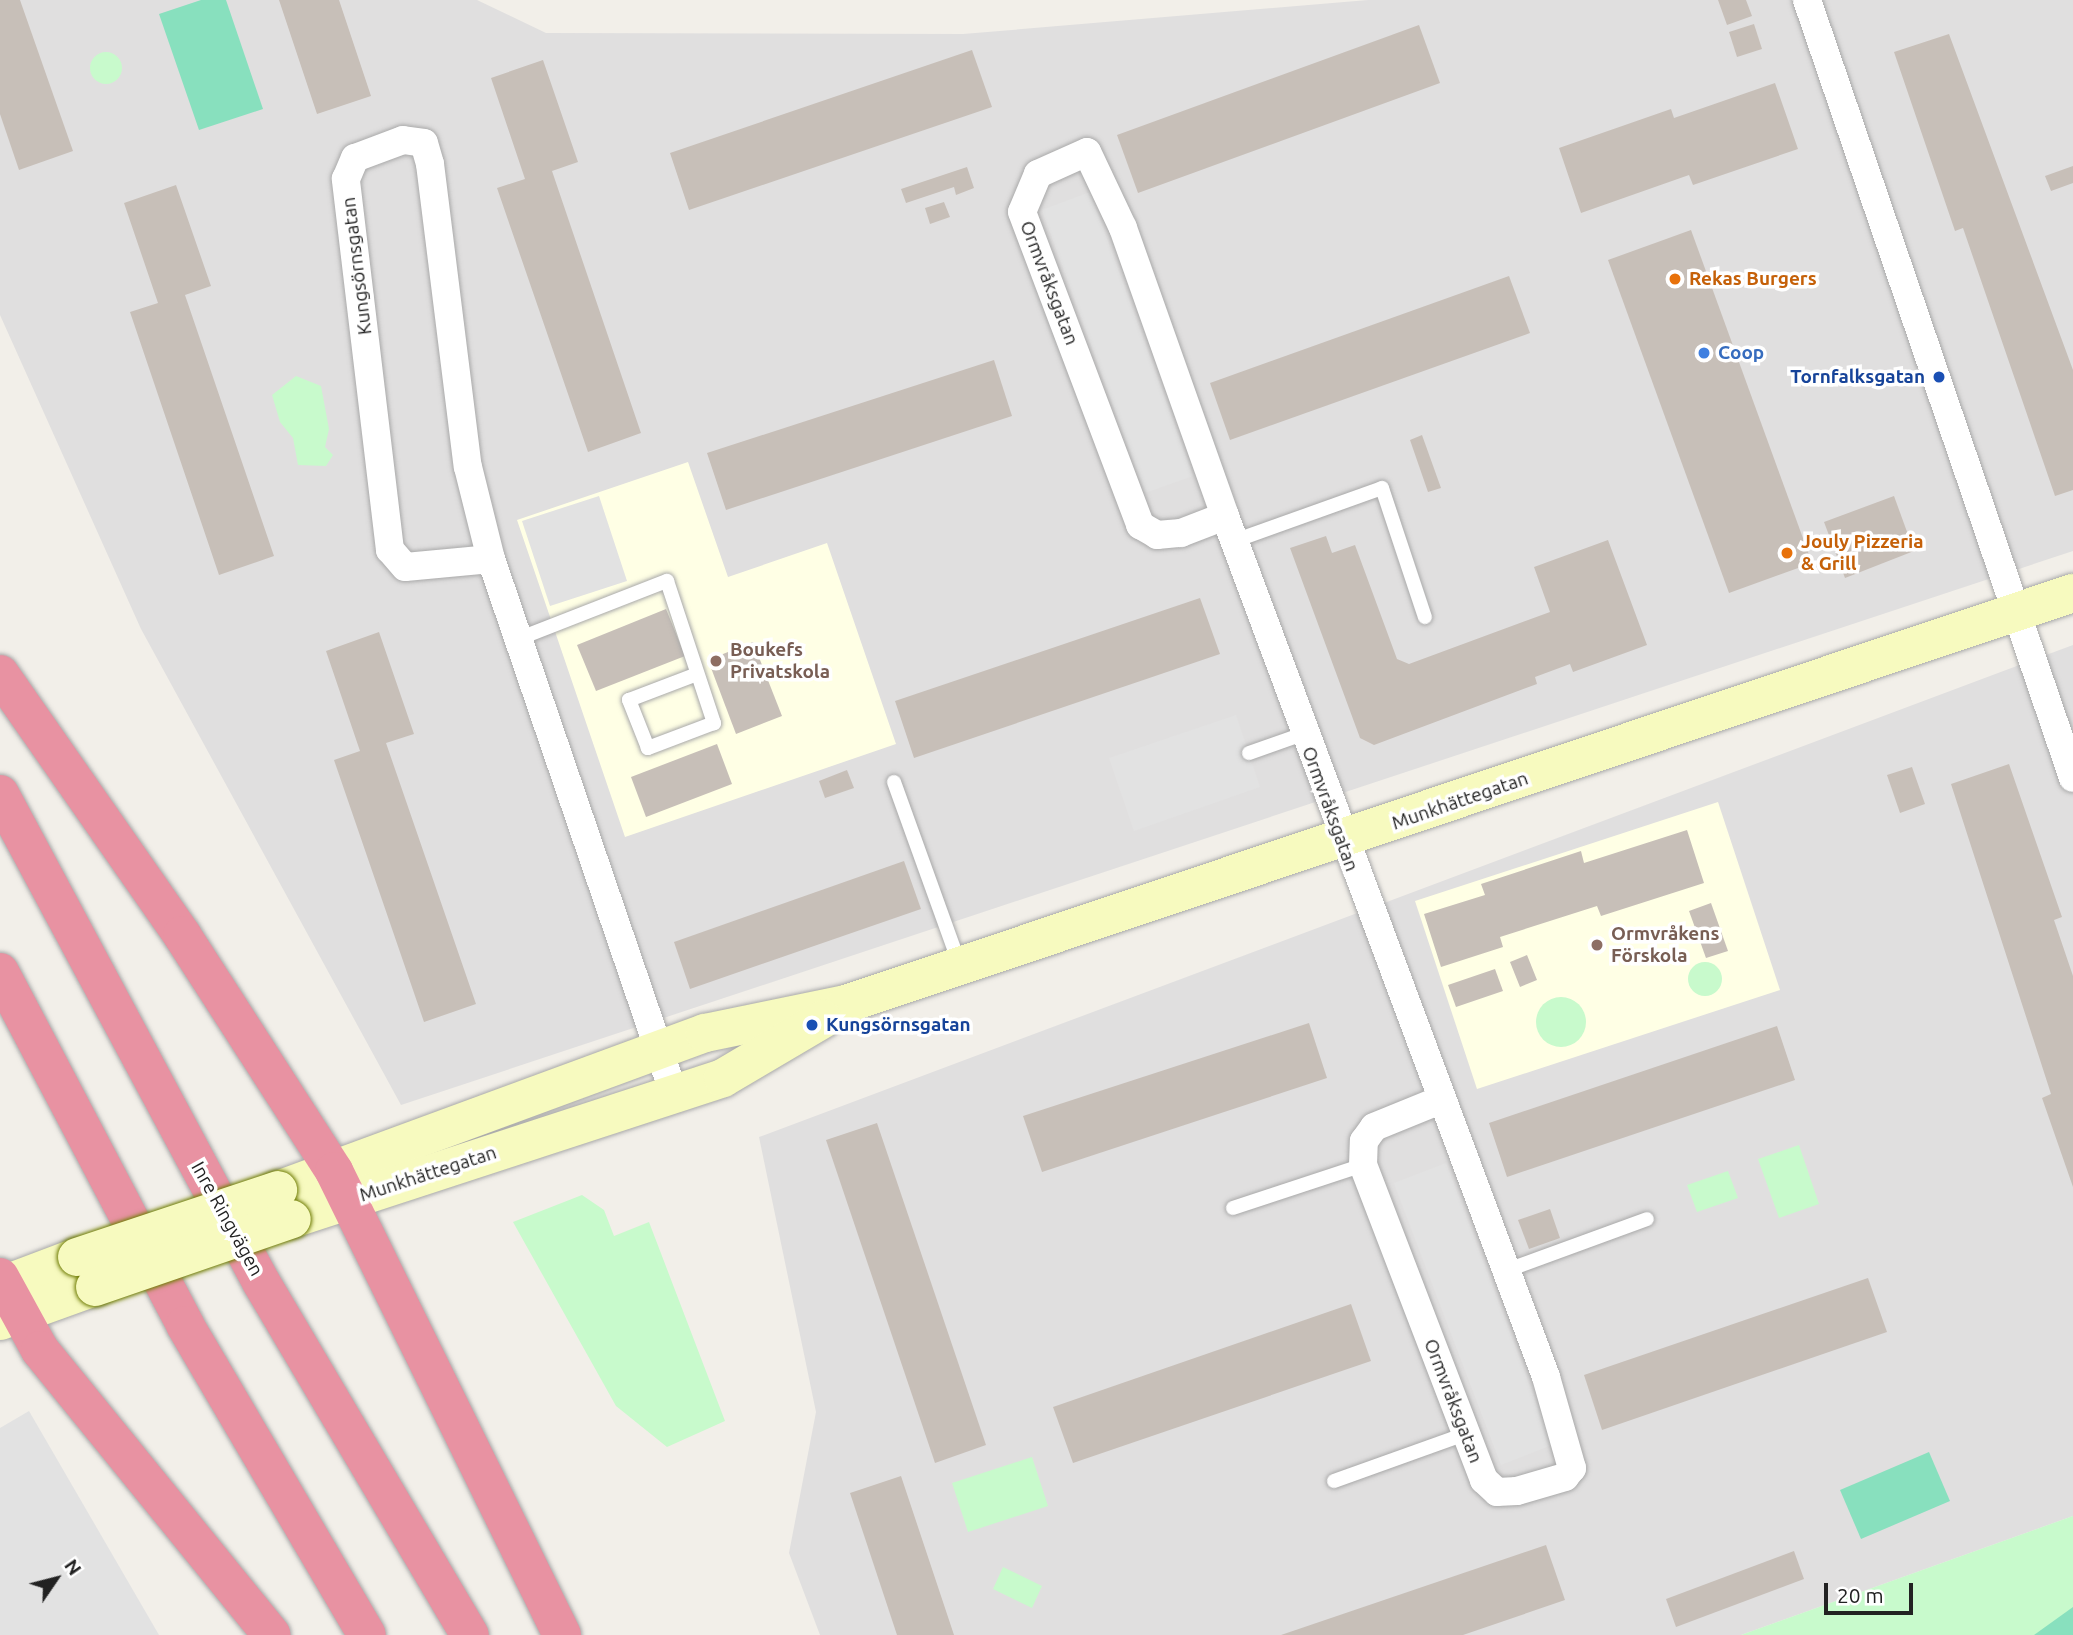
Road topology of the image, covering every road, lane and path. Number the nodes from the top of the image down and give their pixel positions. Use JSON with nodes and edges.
{"nodes":[{"id":1,"x":1807,"y":0,"type":"edge"},
{"id":2,"x":1230,"y":528,"type":"junction"},
{"id":3,"x":491,"y":559,"type":"junction"},
{"id":4,"x":2073,"y":593,"type":"edge"},
{"id":5,"x":2018,"y":612,"type":"junction"},
{"id":6,"x":1425,"y":617,"type":"dead end"},
{"id":7,"x":518,"y":639,"type":"junction"},
{"id":8,"x":0,"y":674,"type":"edge"},
{"id":9,"x":697,"y":674,"type":"junction"},
{"id":10,"x":1303,"y":734,"type":"junction"},
{"id":11,"x":1248,"y":753,"type":"dead end"},
{"id":12,"x":2073,"y":778,"type":"edge"},
{"id":13,"x":894,"y":782,"type":"dead end"},
{"id":14,"x":0,"y":794,"type":"edge"},
{"id":15,"x":1341,"y":841,"type":"junction"},
{"id":16,"x":960,"y":966,"type":"junction"},
{"id":17,"x":0,"y":972,"type":"edge"},
{"id":18,"x":846,"y":1004,"type":"junction"},
{"id":19,"x":659,"y":1050,"type":"junction"},
{"id":20,"x":674,"y":1094,"type":"junction"},
{"id":21,"x":1440,"y":1100,"type":"junction"},
{"id":22,"x":1363,"y":1165,"type":"junction"},
{"id":23,"x":341,"y":1186,"type":"junction"},
{"id":24,"x":1233,"y":1208,"type":"dead end"},
{"id":25,"x":1647,"y":1219,"type":"dead end"},
{"id":26,"x":1505,"y":1271,"type":"junction"},
{"id":27,"x":5,"y":1297,"type":"edge"},
{"id":28,"x":1465,"y":1434,"type":"junction"},
{"id":29,"x":1334,"y":1481,"type":"dead end"},
{"id":30,"x":272,"y":1635,"type":"edge"},
{"id":31,"x":367,"y":1635,"type":"edge"},
{"id":32,"x":470,"y":1635,"type":"edge"},
{"id":33,"x":562,"y":1635,"type":"edge"}],
"edges":[{"from":1,"to":5,"type":"street"},
{"from":2,"to":2,"type":"street","name":"Ormvråksgatan"},
{"from":2,"to":6,"type":"lane"},
{"from":2,"to":10,"type":"street","name":"Ormvråksgatan"},
{"from":3,"to":3,"type":"street","name":"Kungsörnsgatan"},
{"from":3,"to":7,"type":"street","name":"Kungsörnsgatan"},
{"from":4,"to":5,"type":"main road","name":"Munkhättegatan"},
{"from":5,"to":12,"type":"street"},
{"from":5,"to":15,"type":"main road","name":"Munkhättegatan"},
{"from":7,"to":9,"type":"lane"},
{"from":7,"to":19,"type":"street","name":"Kungsörnsgatan"},
{"from":8,"to":23,"type":"highway"},
{"from":9,"to":9,"type":"lane"},
{"from":10,"to":11,"type":"lane"},
{"from":10,"to":15,"type":"street","name":"Ormvråksgatan"},
{"from":13,"to":16,"type":"lane"},
{"from":14,"to":32,"type":"highway","name":"Inre Ringvägen"},
{"from":15,"to":16,"type":"main road","name":"Munkhättegatan"},
{"from":15,"to":21,"type":"street","name":"Ormvråksgatan"},
{"from":16,"to":18,"type":"main road","name":"Munkhättegatan"},
{"from":17,"to":31,"type":"highway"},
{"from":18,"to":19,"type":"main road","name":"Munkhättegatan"},
{"from":18,"to":20,"type":"main road","name":"Munkhättegatan"},
{"from":19,"to":20,"type":"street","name":"Kungsörnsgatan"},
{"from":19,"to":23,"type":"main road","name":"Munkhättegatan"},
{"from":20,"to":23,"type":"main road","name":"Munkhättegatan"},
{"from":21,"to":22,"type":"street"},
{"from":21,"to":26,"type":"street","name":"Ormvråksgatan"},
{"from":22,"to":24,"type":"lane"},
{"from":22,"to":28,"type":"street","name":"Ormvråksgatan"},
{"from":23,"to":27,"type":"main road","name":"Munkhättegatan","bridge":true},
{"from":23,"to":33,"type":"highway"},
{"from":25,"to":26,"type":"lane"},
{"from":26,"to":28,"type":"street","name":"Ormvråksgatan"},
{"from":27,"to":30,"type":"highway"},
{"from":28,"to":29,"type":"lane"}]}
